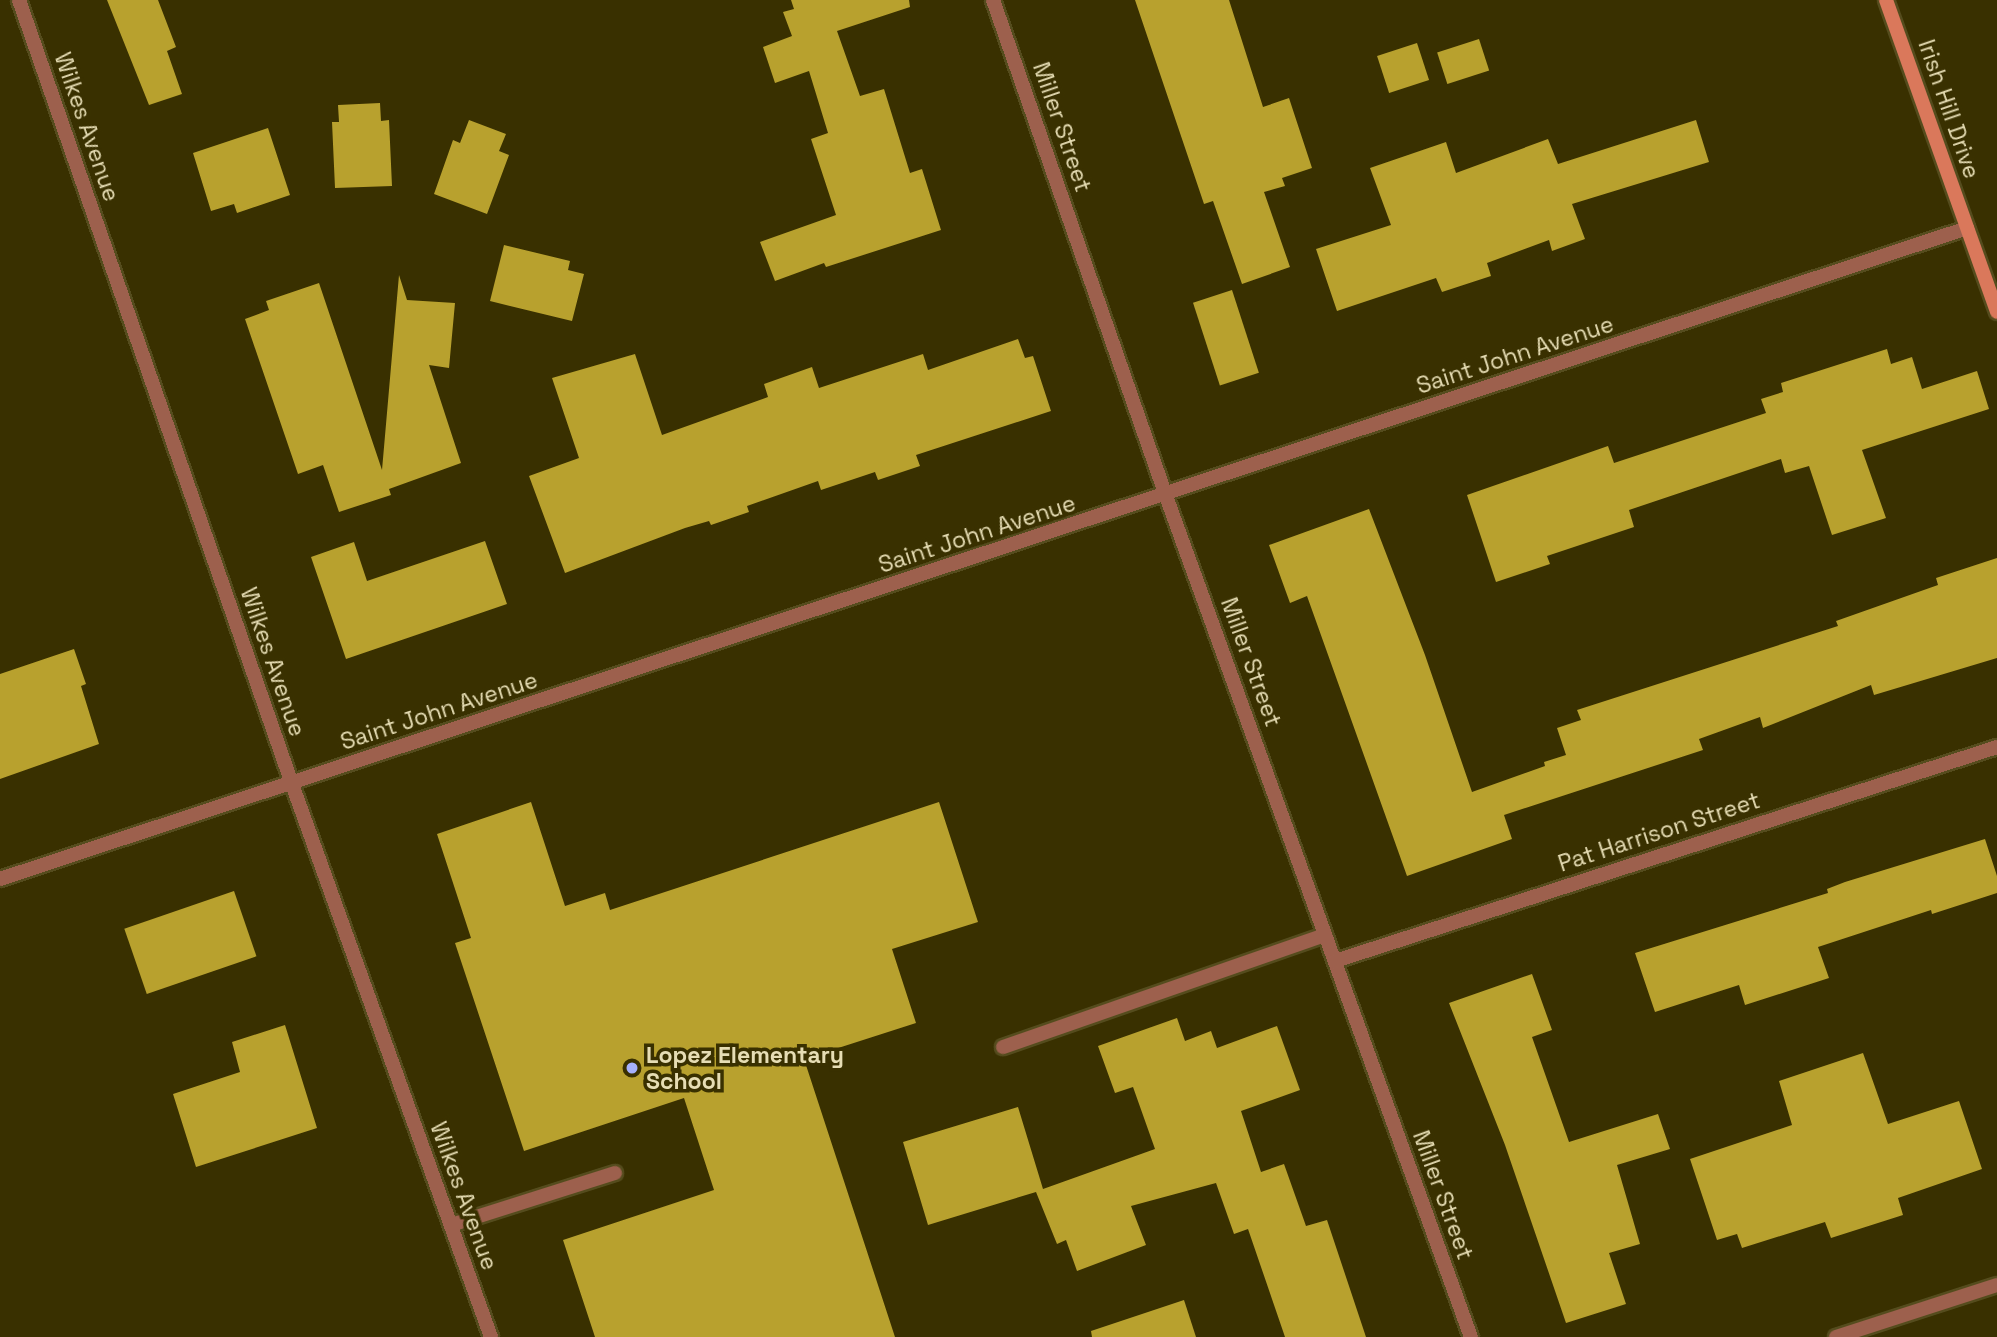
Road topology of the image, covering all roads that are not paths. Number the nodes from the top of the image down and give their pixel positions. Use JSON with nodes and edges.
{"nodes":[{"id":1,"x":19,"y":0,"type":"edge"},
{"id":2,"x":993,"y":0,"type":"edge"},
{"id":3,"x":1886,"y":0,"type":"edge"},
{"id":4,"x":1967,"y":228,"type":"junction"},
{"id":5,"x":1997,"y":312,"type":"edge"},
{"id":6,"x":1166,"y":496,"type":"junction"},
{"id":7,"x":1997,"y":747,"type":"edge"},
{"id":8,"x":292,"y":784,"type":"junction"},
{"id":9,"x":0,"y":879,"type":"edge"},
{"id":10,"x":1325,"y":935,"type":"junction"},
{"id":11,"x":1335,"y":961,"type":"junction"},
{"id":12,"x":1003,"y":1047,"type":"dead end"},
{"id":13,"x":615,"y":1173,"type":"dead end"},
{"id":14,"x":451,"y":1225,"type":"junction"},
{"id":15,"x":1997,"y":1284,"type":"edge"},
{"id":16,"x":491,"y":1337,"type":"edge"},
{"id":17,"x":1471,"y":1337,"type":"edge"},
{"id":18,"x":1836,"y":1337,"type":"edge"}],
"edges":[{"from":1,"to":8,"type":"street","name":"Wilkes Avenue"},
{"from":2,"to":6,"type":"street","name":"Miller Street"},
{"from":3,"to":4,"type":"main road","name":"Irish Hill Drive"},
{"from":4,"to":5,"type":"main road","name":"Irish Hill Drive"},
{"from":4,"to":6,"type":"street","name":"Saint John Avenue"},
{"from":6,"to":8,"type":"street","name":"Saint John Avenue"},
{"from":6,"to":10,"type":"street","name":"Miller Street"},
{"from":7,"to":11,"type":"street","name":"Pat Harrison Street"},
{"from":8,"to":9,"type":"street","name":"Saint John Avenue"},
{"from":8,"to":14,"type":"street","name":"Wilkes Avenue"},
{"from":10,"to":11,"type":"street","name":"Miller Street"},
{"from":10,"to":12,"type":"street"},
{"from":11,"to":17,"type":"street","name":"Miller Street"},
{"from":13,"to":14,"type":"street"},
{"from":14,"to":16,"type":"street","name":"Wilkes Avenue"},
{"from":15,"to":18,"type":"street"}]}
